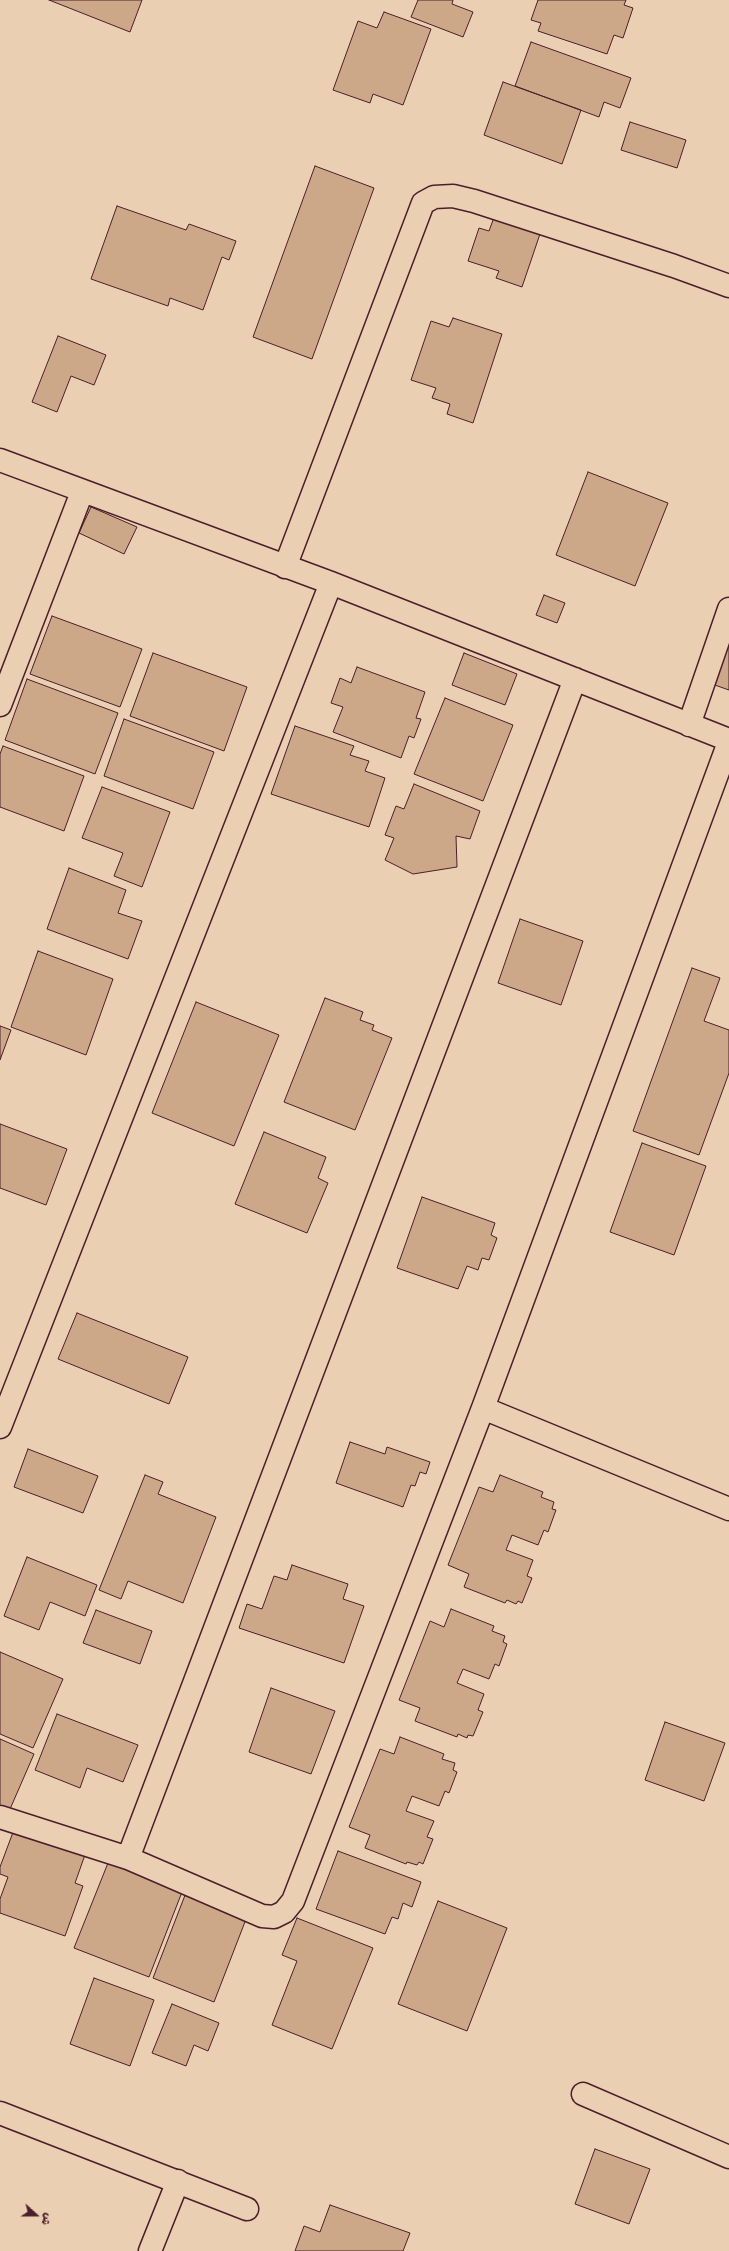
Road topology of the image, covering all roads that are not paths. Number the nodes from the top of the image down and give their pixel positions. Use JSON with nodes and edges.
{"nodes":[{"id":1,"x":729,"y":286,"type":"edge"},
{"id":2,"x":0,"y":460,"type":"edge"},
{"id":3,"x":82,"y":492,"type":"junction"},
{"id":4,"x":285,"y":567,"type":"junction"},
{"id":5,"x":331,"y":584,"type":"junction"},
{"id":6,"x":729,"y":609,"type":"edge"},
{"id":7,"x":575,"y":679,"type":"junction"},
{"id":8,"x":0,"y":705,"type":"edge"},
{"id":9,"x":690,"y":725,"type":"junction"},
{"id":10,"x":729,"y":741,"type":"edge"},
{"id":11,"x":483,"y":1408,"type":"junction"},
{"id":12,"x":0,"y":1427,"type":"edge"},
{"id":13,"x":729,"y":1509,"type":"edge"},
{"id":14,"x":0,"y":1818,"type":"edge"},
{"id":15,"x":128,"y":1858,"type":"junction"},
{"id":16,"x":584,"y":2094,"type":"dead end"},
{"id":17,"x":0,"y":2113,"type":"edge"},
{"id":18,"x":729,"y":2157,"type":"edge"},
{"id":19,"x":178,"y":2181,"type":"junction"},
{"id":20,"x":247,"y":2209,"type":"dead end"},
{"id":21,"x":150,"y":2251,"type":"edge"}],
"edges":[{"from":1,"to":4,"type":"street"},
{"from":2,"to":3,"type":"street"},
{"from":3,"to":4,"type":"street"},
{"from":3,"to":8,"type":"street"},
{"from":4,"to":5,"type":"street"},
{"from":5,"to":7,"type":"street"},
{"from":5,"to":12,"type":"street"},
{"from":6,"to":9,"type":"street"},
{"from":7,"to":9,"type":"street"},
{"from":7,"to":15,"type":"street"},
{"from":9,"to":10,"type":"street"},
{"from":10,"to":11,"type":"street"},
{"from":11,"to":13,"type":"street"},
{"from":11,"to":15,"type":"street"},
{"from":14,"to":15,"type":"street"},
{"from":16,"to":18,"type":"street"},
{"from":17,"to":19,"type":"street"},
{"from":19,"to":20,"type":"street"},
{"from":19,"to":21,"type":"street"}]}
